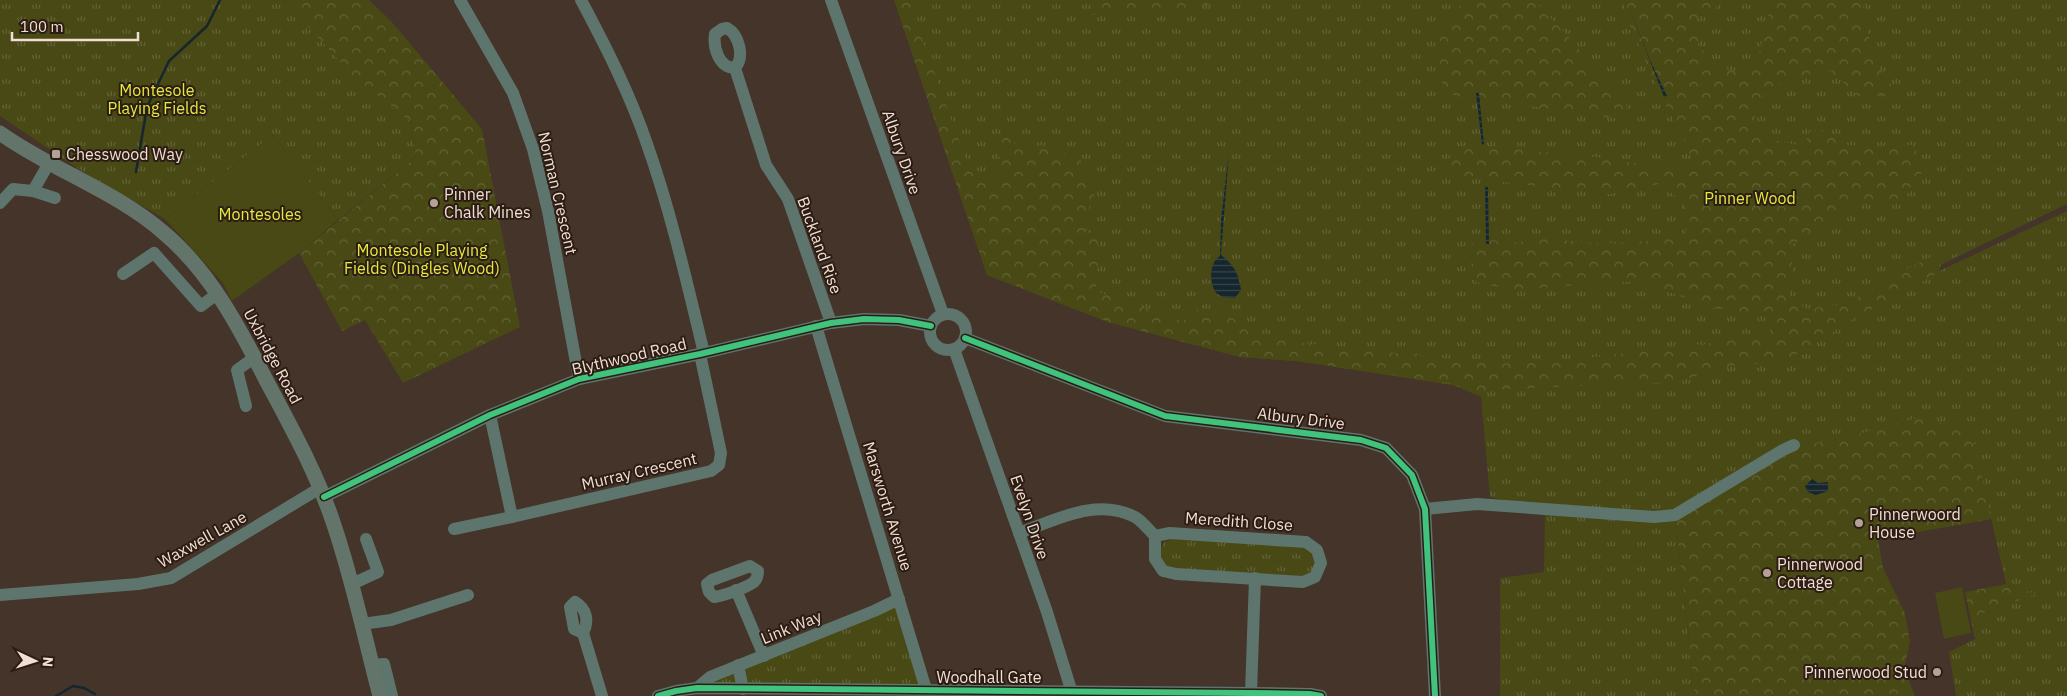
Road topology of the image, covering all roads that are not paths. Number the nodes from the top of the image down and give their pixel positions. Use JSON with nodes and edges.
{"nodes":[{"id":1,"x":460,"y":0,"type":"edge"},
{"id":2,"x":581,"y":0,"type":"edge"},
{"id":3,"x":831,"y":0,"type":"edge"},
{"id":4,"x":735,"y":68,"type":"dead end"},
{"id":5,"x":0,"y":133,"type":"edge"},
{"id":6,"x":49,"y":162,"type":"junction"},
{"id":7,"x":33,"y":191,"type":"junction"},
{"id":8,"x":55,"y":198,"type":"dead end"},
{"id":9,"x":0,"y":203,"type":"edge"},
{"id":10,"x":124,"y":274,"type":"dead end"},
{"id":11,"x":218,"y":293,"type":"junction"},
{"id":12,"x":943,"y":314,"type":"junction"},
{"id":13,"x":831,"y":323,"type":"junction"},
{"id":14,"x":816,"y":326,"type":"junction"},
{"id":15,"x":931,"y":326,"type":"junction"},
{"id":16,"x":965,"y":338,"type":"junction"},
{"id":17,"x":954,"y":349,"type":"junction"},
{"id":18,"x":702,"y":354,"type":"junction"},
{"id":19,"x":255,"y":357,"type":"junction"},
{"id":20,"x":579,"y":379,"type":"junction"},
{"id":21,"x":246,"y":406,"type":"dead end"},
{"id":22,"x":490,"y":415,"type":"junction"},
{"id":23,"x":1794,"y":445,"type":"dead end"},
{"id":24,"x":322,"y":493,"type":"junction"},
{"id":25,"x":1425,"y":509,"type":"junction"},
{"id":26,"x":512,"y":517,"type":"junction"},
{"id":27,"x":454,"y":529,"type":"dead end"},
{"id":28,"x":1019,"y":533,"type":"junction"},
{"id":29,"x":1155,"y":536,"type":"junction"},
{"id":30,"x":366,"y":539,"type":"dead end"},
{"id":31,"x":1255,"y":578,"type":"junction"},
{"id":32,"x":352,"y":584,"type":"junction"},
{"id":33,"x":736,"y":590,"type":"dead end"},
{"id":34,"x":468,"y":594,"type":"dead end"},
{"id":35,"x":0,"y":595,"type":"edge"},
{"id":36,"x":899,"y":599,"type":"junction"},
{"id":37,"x":362,"y":624,"type":"junction"},
{"id":38,"x":583,"y":633,"type":"dead end"},
{"id":39,"x":764,"y":656,"type":"junction"},
{"id":40,"x":738,"y":665,"type":"junction"},
{"id":41,"x":372,"y":666,"type":"junction"},
{"id":42,"x":696,"y":688,"type":"junction"},
{"id":43,"x":743,"y":689,"type":"junction"},
{"id":44,"x":872,"y":692,"type":"edge"},
{"id":45,"x":928,"y":693,"type":"edge"},
{"id":46,"x":1251,"y":693,"type":"junction"},
{"id":47,"x":1073,"y":694,"type":"edge"},
{"id":48,"x":380,"y":696,"type":"edge"},
{"id":49,"x":392,"y":696,"type":"edge"},
{"id":50,"x":602,"y":696,"type":"edge"},
{"id":51,"x":658,"y":696,"type":"edge"},
{"id":52,"x":1321,"y":696,"type":"edge"},
{"id":53,"x":1435,"y":696,"type":"edge"}],
"edges":[{"from":1,"to":20,"type":"street","name":"Norman Crescent"},
{"from":2,"to":18,"type":"street"},
{"from":3,"to":12,"type":"street","name":"Albury Drive"},
{"from":4,"to":13,"type":"street","name":"Buckland Rise"},
{"from":5,"to":6,"type":"main road","name":"Uxbridge Road"},
{"from":6,"to":7,"type":"street"},
{"from":6,"to":11,"type":"main road","name":"Uxbridge Road"},
{"from":7,"to":8,"type":"street"},
{"from":7,"to":9,"type":"street"},
{"from":10,"to":11,"type":"street"},
{"from":11,"to":19,"type":"main road","name":"Uxbridge Road"},
{"from":12,"to":15,"type":"street"},
{"from":12,"to":16,"type":"street"},
{"from":13,"to":14,"type":"street","name":"Blythwood Road"},
{"from":13,"to":15,"type":"street","name":"Blythwood Road"},
{"from":14,"to":18,"type":"street","name":"Blythwood Road"},
{"from":14,"to":36,"type":"street","name":"Marsworth Avenue"},
{"from":15,"to":17,"type":"street"},
{"from":16,"to":17,"type":"street"},
{"from":16,"to":25,"type":"street","name":"Albury Drive"},
{"from":17,"to":28,"type":"street","name":"Evelyn Drive"},
{"from":18,"to":20,"type":"street","name":"Blythwood Road"},
{"from":18,"to":26,"type":"street","name":"Murray Crescent"},
{"from":19,"to":21,"type":"street"},
{"from":19,"to":24,"type":"main road","name":"Uxbridge Road"},
{"from":20,"to":22,"type":"street","name":"Blythwood Road"},
{"from":22,"to":24,"type":"street","name":"Blythwood Road"},
{"from":22,"to":26,"type":"street"},
{"from":23,"to":25,"type":"street"},
{"from":24,"to":32,"type":"main road","name":"Uxbridge Road"},
{"from":24,"to":35,"type":"street","name":"Waxwell Lane"},
{"from":25,"to":53,"type":"street","name":"Albury Drive"},
{"from":26,"to":27,"type":"street","name":"Murray Crescent"},
{"from":28,"to":29,"type":"street"},
{"from":28,"to":47,"type":"street","name":"Evelyn Drive"},
{"from":29,"to":31,"type":"street","name":"Meredith Close"},
{"from":29,"to":31,"type":"street","name":"Meredith Close"},
{"from":30,"to":32,"type":"street"},
{"from":31,"to":46,"type":"street"},
{"from":32,"to":37,"type":"main road","name":"Uxbridge Road"},
{"from":33,"to":39,"type":"street"},
{"from":34,"to":37,"type":"street"},
{"from":36,"to":39,"type":"street","name":"Link Way"},
{"from":36,"to":45,"type":"street","name":"Marsworth Avenue"},
{"from":37,"to":41,"type":"main road","name":"Uxbridge Road"},
{"from":38,"to":50,"type":"street"},
{"from":39,"to":40,"type":"street","name":"Link Way"},
{"from":40,"to":42,"type":"street","name":"Link Way"},
{"from":40,"to":43,"type":"street"},
{"from":41,"to":48,"type":"main road","name":"Uxbridge Road"},
{"from":41,"to":49,"type":"street"},
{"from":42,"to":43,"type":"street","name":"Woodhall Gate"},
{"from":42,"to":51,"type":"street","name":"Woodhall Gate"},
{"from":43,"to":44,"type":"street","name":"Woodhall Gate"},
{"from":44,"to":45,"type":"street","name":"Woodhall Gate"},
{"from":45,"to":47,"type":"street","name":"Woodhall Gate"},
{"from":46,"to":47,"type":"street","name":"Woodhall Gate"},
{"from":46,"to":52,"type":"street","name":"Woodhall Gate"}]}
